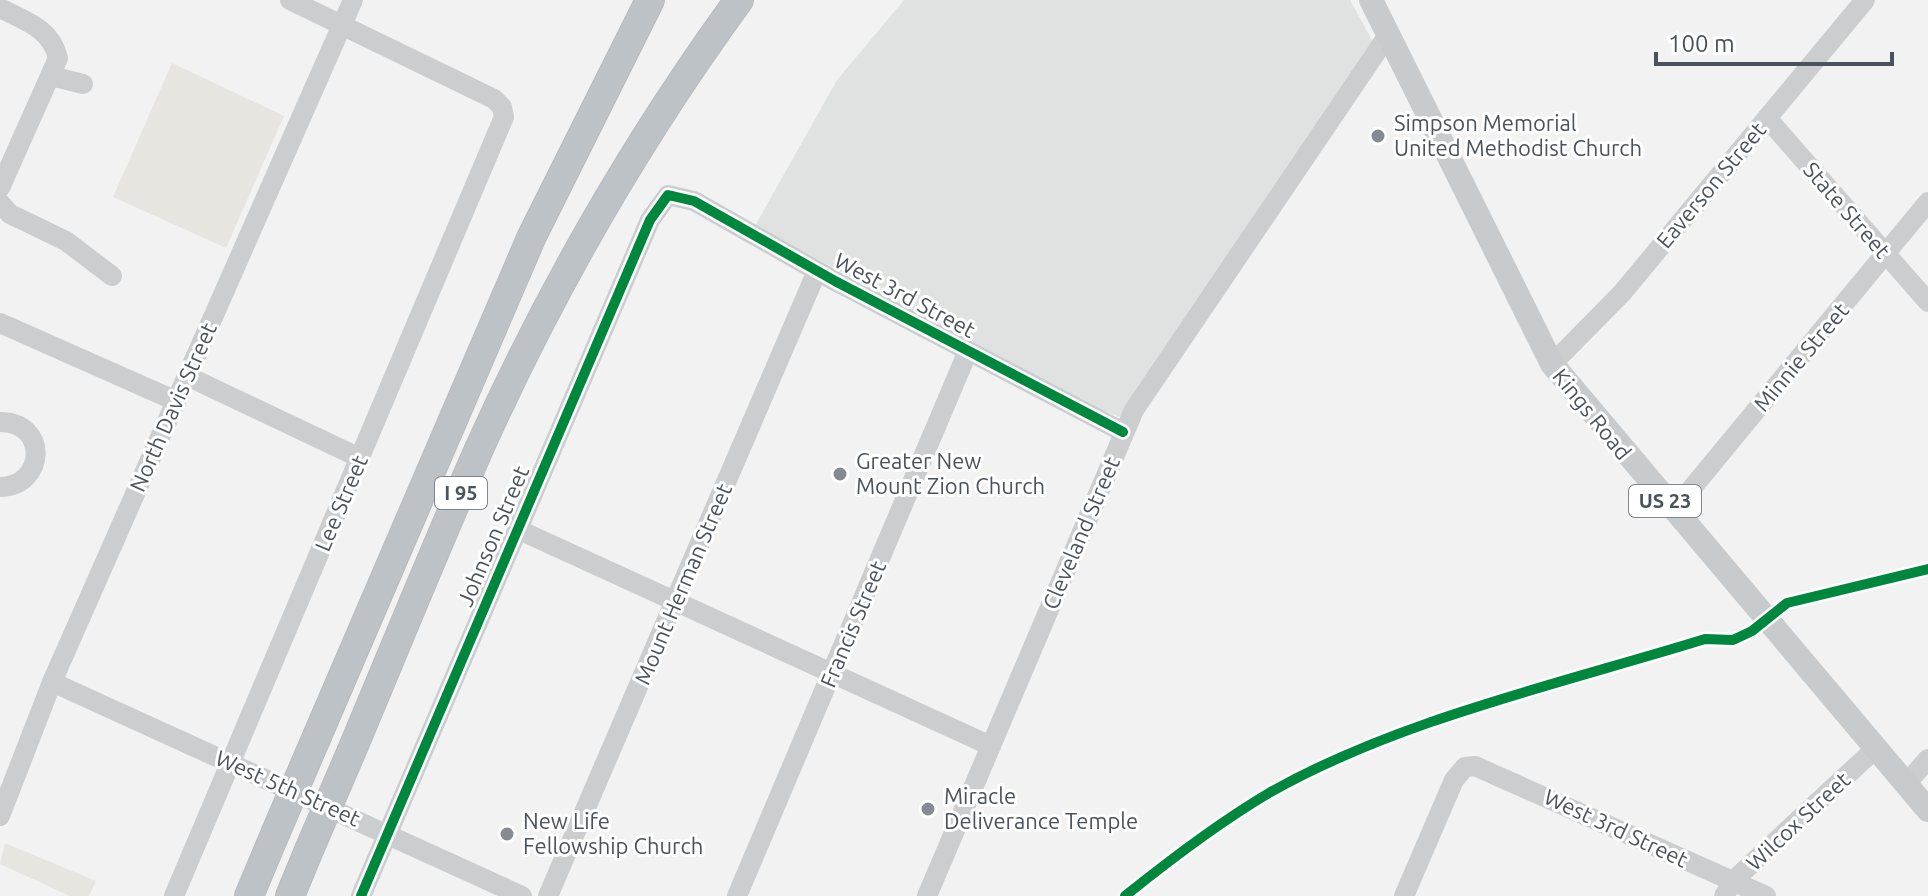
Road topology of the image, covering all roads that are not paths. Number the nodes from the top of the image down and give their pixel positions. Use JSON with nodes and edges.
{"nodes":[{"id":1,"x":290,"y":0,"type":"edge"},
{"id":2,"x":353,"y":0,"type":"edge"},
{"id":3,"x":642,"y":0,"type":"edge"},
{"id":4,"x":650,"y":0,"type":"edge"},
{"id":5,"x":739,"y":0,"type":"edge"},
{"id":6,"x":751,"y":0,"type":"edge"},
{"id":7,"x":1371,"y":0,"type":"edge"},
{"id":8,"x":1865,"y":0,"type":"edge"},
{"id":9,"x":0,"y":8,"type":"edge"},
{"id":10,"x":341,"y":24,"type":"junction"},
{"id":11,"x":1388,"y":35,"type":"junction"},
{"id":12,"x":704,"y":49,"type":"junction"},
{"id":13,"x":55,"y":67,"type":"junction"},
{"id":14,"x":607,"y":81,"type":"junction"},
{"id":15,"x":83,"y":84,"type":"dead end"},
{"id":16,"x":1767,"y":118,"type":"junction"},
{"id":17,"x":0,"y":188,"type":"edge"},
{"id":18,"x":668,"y":195,"type":"joint"},
{"id":19,"x":1928,"y":202,"type":"edge"},
{"id":20,"x":0,"y":203,"type":"edge"},
{"id":21,"x":1885,"y":253,"type":"junction"},
{"id":22,"x":817,"y":271,"type":"junction"},
{"id":23,"x":112,"y":276,"type":"dead end"},
{"id":24,"x":1928,"y":302,"type":"edge"},
{"id":25,"x":0,"y":323,"type":"edge"},
{"id":26,"x":968,"y":351,"type":"junction"},
{"id":27,"x":1552,"y":364,"type":"junction"},
{"id":28,"x":187,"y":376,"type":"junction"},
{"id":29,"x":176,"y":401,"type":"junction"},
{"id":30,"x":0,"y":422,"type":"edge"},
{"id":31,"x":1123,"y":432,"type":"junction"},
{"id":32,"x":360,"y":458,"type":"junction"},
{"id":33,"x":0,"y":487,"type":"edge"},
{"id":34,"x":1673,"y":511,"type":"junction"},
{"id":35,"x":517,"y":529,"type":"junction"},
{"id":36,"x":676,"y":602,"type":"junction"},
{"id":37,"x":832,"y":674,"type":"junction"},
{"id":38,"x":52,"y":682,"type":"junction"},
{"id":39,"x":991,"y":746,"type":"junction"},
{"id":40,"x":1875,"y":749,"type":"junction"},
{"id":41,"x":1928,"y":759,"type":"edge"},
{"id":42,"x":231,"y":763,"type":"junction"},
{"id":43,"x":1905,"y":785,"type":"junction"},
{"id":44,"x":1928,"y":810,"type":"edge"},
{"id":45,"x":0,"y":816,"type":"edge"},
{"id":46,"x":387,"y":832,"type":"junction"},
{"id":47,"x":1728,"y":889,"type":"edge"},
{"id":48,"x":174,"y":896,"type":"edge"},
{"id":49,"x":249,"y":896,"type":"edge"},
{"id":50,"x":290,"y":896,"type":"edge"},
{"id":51,"x":361,"y":896,"type":"edge"},
{"id":52,"x":522,"y":896,"type":"edge"},
{"id":53,"x":548,"y":896,"type":"edge"},
{"id":54,"x":737,"y":896,"type":"edge"},
{"id":55,"x":927,"y":896,"type":"edge"},
{"id":56,"x":1404,"y":896,"type":"edge"},
{"id":57,"x":1766,"y":896,"type":"edge"}],
"edges":[{"from":1,"to":10,"type":"street"},
{"from":2,"to":10,"type":"street","name":"North Davis Street"},
{"from":3,"to":14,"type":"highway"},
{"from":4,"to":14,"type":"highway","number":"I 95"},
{"from":5,"to":12,"type":"highway","number":"I 95"},
{"from":6,"to":12,"type":"highway"},
{"from":7,"to":11,"type":"main road","name":"Kings Road","number":"US 23"},
{"from":8,"to":16,"type":"street","name":"Eaverson Street"},
{"from":9,"to":13,"type":"street"},
{"from":10,"to":28,"type":"street","name":"North Davis Street"},
{"from":10,"to":32,"type":"street","name":"Lee Street"},
{"from":11,"to":27,"type":"main road","name":"Kings Road","number":"US 23"},
{"from":11,"to":31,"type":"street","name":"Cleveland Street"},
{"from":12,"to":50,"type":"highway","number":"I 95","bridge":true},
{"from":13,"to":15,"type":"street"},
{"from":13,"to":17,"type":"street"},
{"from":14,"to":49,"type":"highway","number":"I 95","bridge":true},
{"from":16,"to":21,"type":"street","name":"State Street"},
{"from":16,"to":27,"type":"street","name":"Eaverson Street"},
{"from":18,"to":22,"type":"street","name":"West 3rd Street"},
{"from":18,"to":35,"type":"street","name":"Johnson Street"},
{"from":19,"to":21,"type":"street","name":"Minnie Street"},
{"from":20,"to":23,"type":"street"},
{"from":21,"to":24,"type":"street","name":"State Street"},
{"from":21,"to":34,"type":"street","name":"Minnie Street"},
{"from":22,"to":26,"type":"street","name":"West 3rd Street"},
{"from":22,"to":36,"type":"street","name":"Mount Herman Street"},
{"from":25,"to":29,"type":"street"},
{"from":26,"to":31,"type":"street","name":"West 3rd Street"},
{"from":26,"to":37,"type":"street","name":"Francis Street"},
{"from":27,"to":34,"type":"main road","name":"Kings Road","number":"US 23"},
{"from":28,"to":29,"type":"street","name":"North Davis Street"},
{"from":28,"to":32,"type":"street"},
{"from":29,"to":38,"type":"street","name":"North Davis Street"},
{"from":30,"to":33,"type":"street"},
{"from":31,"to":39,"type":"street","name":"Cleveland Street"},
{"from":32,"to":42,"type":"street","name":"Lee Street"},
{"from":34,"to":40,"type":"main road","name":"Kings Road","number":"US 23"},
{"from":35,"to":36,"type":"street"},
{"from":35,"to":46,"type":"street","name":"Johnson Street"},
{"from":36,"to":37,"type":"street"},
{"from":36,"to":53,"type":"street","name":"Mount Herman Street"},
{"from":37,"to":39,"type":"street"},
{"from":37,"to":54,"type":"street","name":"Francis Street"},
{"from":38,"to":42,"type":"street","name":"West 5th Street"},
{"from":38,"to":45,"type":"street","name":"North Davis Street"},
{"from":39,"to":55,"type":"street","name":"Cleveland Street"},
{"from":40,"to":43,"type":"main road","name":"Kings Road","number":"US 23"},
{"from":40,"to":47,"type":"street","name":"Wilcox Street"},
{"from":41,"to":43,"type":"street"},
{"from":42,"to":46,"type":"street","name":"West 5th Street"},
{"from":42,"to":48,"type":"street","name":"Lee Street"},
{"from":43,"to":44,"type":"main road","name":"Kings Road","number":"US 23"},
{"from":46,"to":51,"type":"street","name":"Johnson Street"},
{"from":46,"to":52,"type":"street","name":"West 5th Street"},
{"from":47,"to":56,"type":"street","name":"West 3rd Street"},
{"from":47,"to":57,"type":"street","name":"West 3rd Street"}]}
